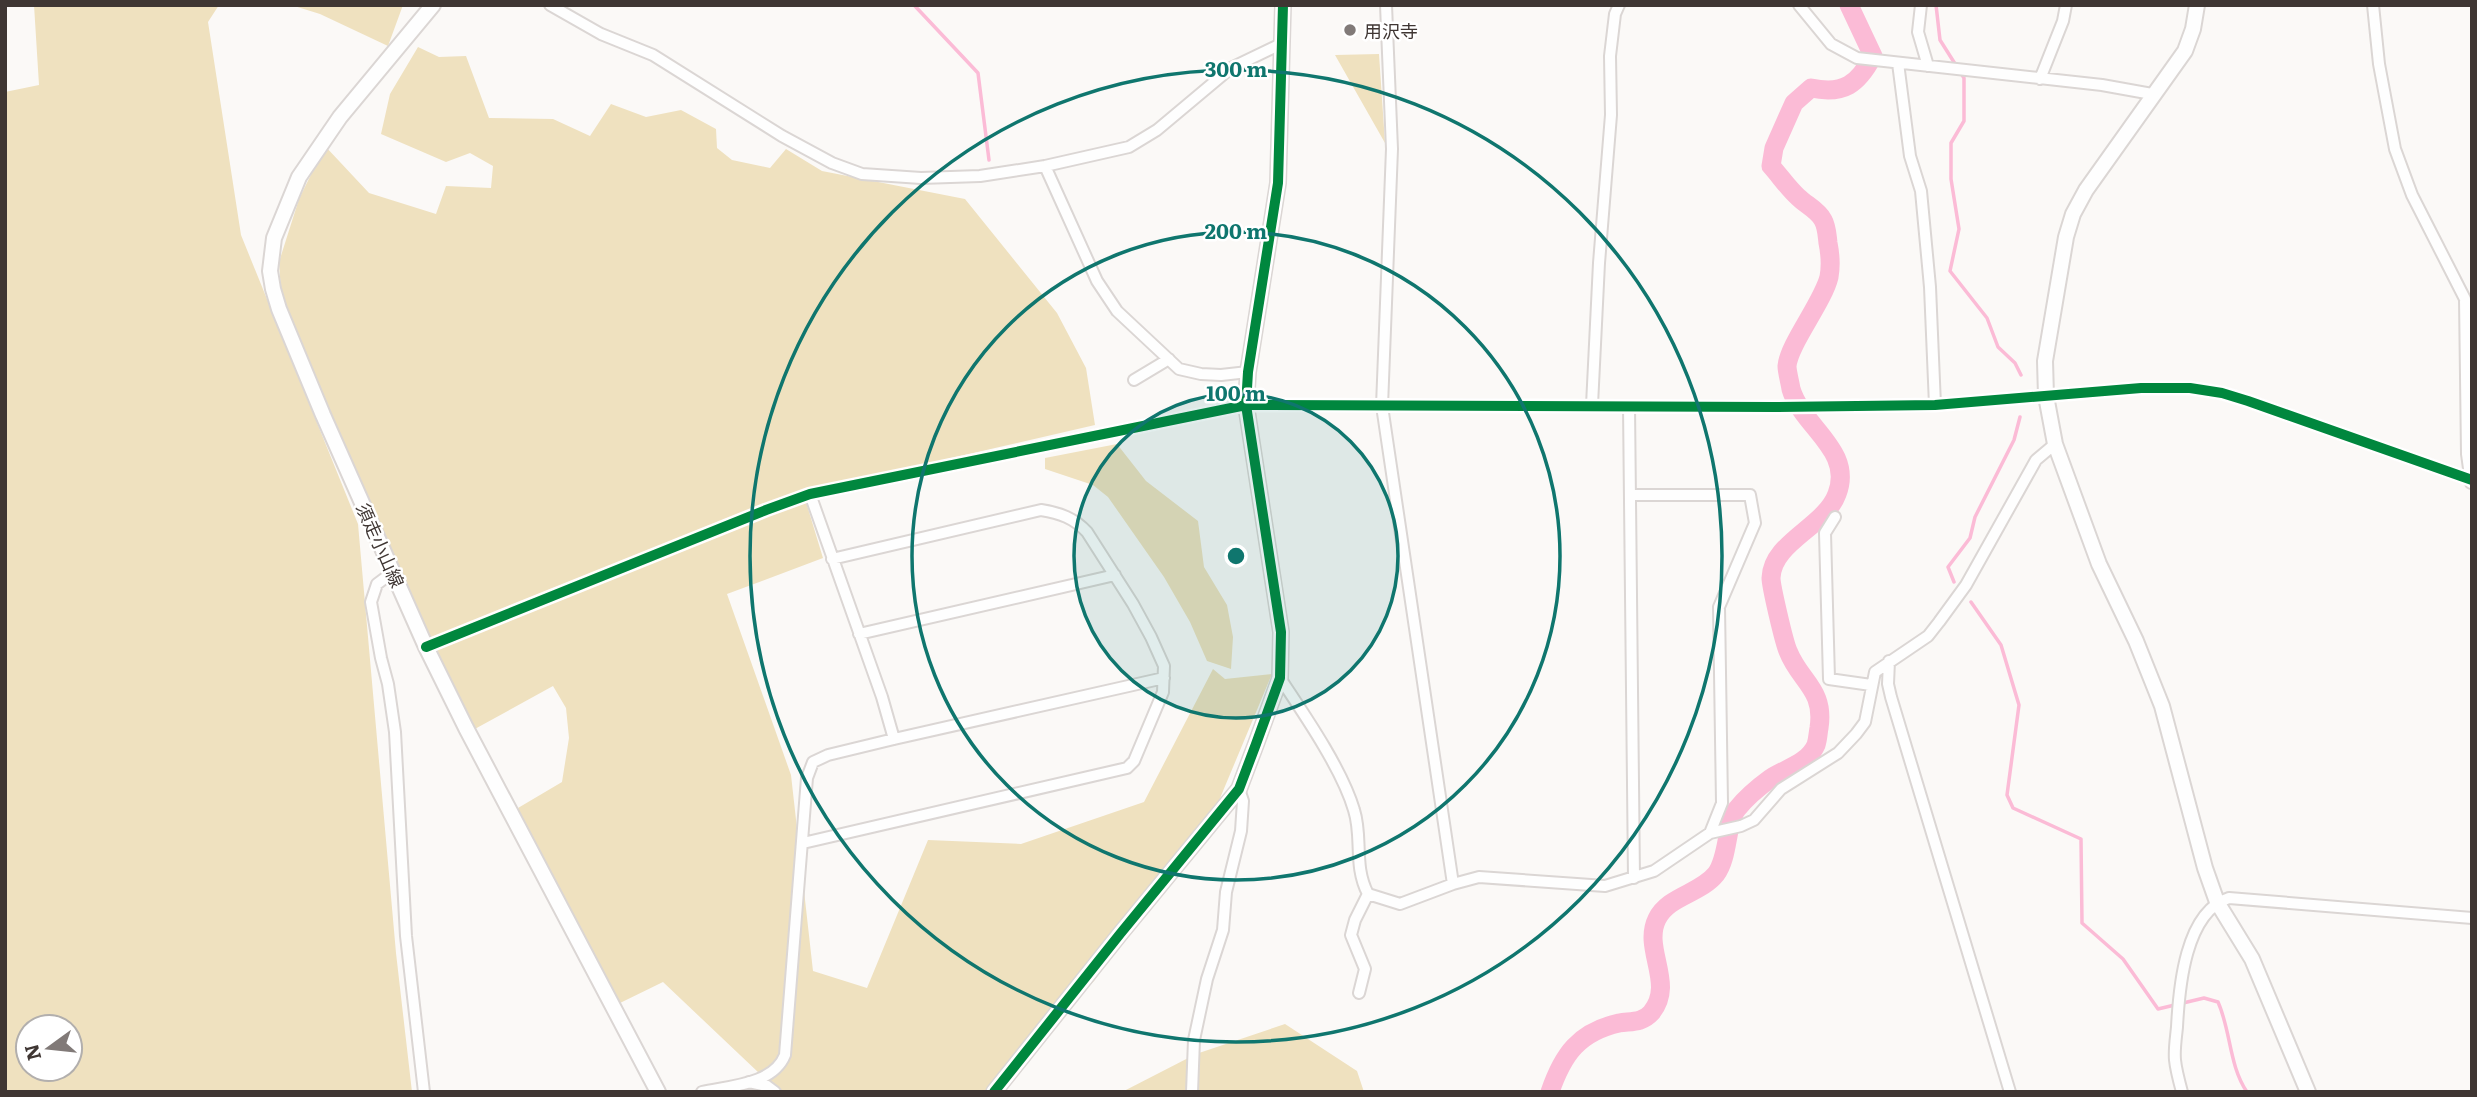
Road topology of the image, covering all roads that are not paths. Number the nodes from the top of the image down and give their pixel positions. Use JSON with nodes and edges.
{"nodes":[{"id":1,"x":433,"y":5,"type":"edge"},
{"id":2,"x":550,"y":5,"type":"edge"},
{"id":3,"x":1283,"y":5,"type":"edge"},
{"id":4,"x":1386,"y":5,"type":"edge"},
{"id":5,"x":1619,"y":5,"type":"edge"},
{"id":6,"x":1800,"y":5,"type":"edge"},
{"id":7,"x":1921,"y":5,"type":"edge"},
{"id":8,"x":2066,"y":5,"type":"edge"},
{"id":9,"x":2197,"y":5,"type":"edge"},
{"id":10,"x":2373,"y":5,"type":"edge"},
{"id":11,"x":1283,"y":43,"type":"junction"},
{"id":12,"x":1898,"y":63,"type":"junction"},
{"id":13,"x":1928,"y":66,"type":"junction"},
{"id":14,"x":2040,"y":79,"type":"junction"},
{"id":15,"x":2152,"y":94,"type":"junction"},
{"id":16,"x":1045,"y":166,"type":"junction"},
{"id":17,"x":1169,"y":359,"type":"junction"},
{"id":18,"x":1248,"y":372,"type":"junction"},
{"id":19,"x":1134,"y":380,"type":"dead end"},
{"id":20,"x":2046,"y":397,"type":"junction"},
{"id":21,"x":1246,"y":405,"type":"junction"},
{"id":22,"x":1592,"y":405,"type":"junction"},
{"id":23,"x":1934,"y":405,"type":"junction"},
{"id":24,"x":1382,"y":406,"type":"junction"},
{"id":25,"x":1629,"y":406,"type":"junction"},
{"id":26,"x":2055,"y":444,"type":"junction"},
{"id":27,"x":2471,"y":482,"type":"edge"},
{"id":28,"x":810,"y":494,"type":"junction"},
{"id":29,"x":1631,"y":495,"type":"junction"},
{"id":30,"x":1835,"y":517,"type":"dead end"},
{"id":31,"x":831,"y":559,"type":"junction"},
{"id":32,"x":393,"y":572,"type":"junction"},
{"id":33,"x":1115,"y":575,"type":"junction"},
{"id":34,"x":859,"y":634,"type":"junction"},
{"id":35,"x":426,"y":647,"type":"junction"},
{"id":36,"x":1889,"y":662,"type":"junction"},
{"id":37,"x":1164,"y":678,"type":"junction"},
{"id":38,"x":1280,"y":678,"type":"junction"},
{"id":39,"x":1871,"y":685,"type":"junction"},
{"id":40,"x":894,"y":739,"type":"junction"},
{"id":41,"x":1239,"y":789,"type":"junction"},
{"id":42,"x":1714,"y":833,"type":"junction"},
{"id":43,"x":803,"y":843,"type":"junction"},
{"id":44,"x":1634,"y":878,"type":"junction"},
{"id":45,"x":1453,"y":884,"type":"junction"},
{"id":46,"x":1368,"y":894,"type":"junction"},
{"id":47,"x":2217,"y":902,"type":"junction"},
{"id":48,"x":2472,"y":918,"type":"edge"},
{"id":49,"x":1359,"y":993,"type":"dead end"},
{"id":50,"x":749,"y":1082,"type":"junction"},
{"id":51,"x":424,"y":1092,"type":"edge"},
{"id":52,"x":658,"y":1092,"type":"edge"},
{"id":53,"x":702,"y":1092,"type":"edge"},
{"id":54,"x":775,"y":1092,"type":"edge"},
{"id":55,"x":994,"y":1092,"type":"edge"},
{"id":56,"x":1192,"y":1092,"type":"edge"},
{"id":57,"x":2010,"y":1092,"type":"edge"},
{"id":58,"x":2182,"y":1092,"type":"edge"},
{"id":59,"x":2308,"y":1092,"type":"edge"}],
"edges":[{"from":1,"to":32,"type":"street","name":"須走小山線"},
{"from":2,"to":16,"type":"street"},
{"from":3,"to":11,"type":"street"},
{"from":4,"to":24,"type":"street"},
{"from":5,"to":22,"type":"street"},
{"from":6,"to":12,"type":"street"},
{"from":7,"to":13,"type":"street"},
{"from":8,"to":14,"type":"street"},
{"from":9,"to":15,"type":"street"},
{"from":10,"to":27,"type":"street"},
{"from":11,"to":16,"type":"street"},
{"from":11,"to":18,"type":"street"},
{"from":12,"to":13,"type":"street"},
{"from":12,"to":23,"type":"street"},
{"from":13,"to":14,"type":"street"},
{"from":14,"to":15,"type":"street"},
{"from":15,"to":20,"type":"street"},
{"from":16,"to":17,"type":"street"},
{"from":17,"to":18,"type":"street"},
{"from":17,"to":19,"type":"street"},
{"from":18,"to":21,"type":"street"},
{"from":20,"to":23,"type":"street"},
{"from":20,"to":26,"type":"street"},
{"from":20,"to":27,"type":"street"},
{"from":21,"to":24,"type":"street"},
{"from":21,"to":28,"type":"street"},
{"from":21,"to":38,"type":"street"},
{"from":22,"to":24,"type":"street"},
{"from":22,"to":25,"type":"street"},
{"from":23,"to":25,"type":"street"},
{"from":24,"to":45,"type":"street"},
{"from":25,"to":29,"type":"street"},
{"from":26,"to":36,"type":"street"},
{"from":26,"to":47,"type":"street"},
{"from":28,"to":31,"type":"street"},
{"from":28,"to":35,"type":"street"},
{"from":29,"to":42,"type":"street"},
{"from":29,"to":44,"type":"street"},
{"from":30,"to":39,"type":"street"},
{"from":31,"to":33,"type":"street"},
{"from":31,"to":34,"type":"street"},
{"from":32,"to":35,"type":"street","name":"須走小山線"},
{"from":32,"to":51,"type":"street"},
{"from":33,"to":34,"type":"street"},
{"from":33,"to":37,"type":"street"},
{"from":34,"to":40,"type":"street"},
{"from":35,"to":52,"type":"street","name":"須走小山線"},
{"from":36,"to":39,"type":"street"},
{"from":36,"to":57,"type":"street"},
{"from":37,"to":40,"type":"street"},
{"from":37,"to":43,"type":"street"},
{"from":38,"to":41,"type":"street"},
{"from":38,"to":46,"type":"street"},
{"from":39,"to":42,"type":"street"},
{"from":40,"to":43,"type":"street"},
{"from":41,"to":55,"type":"street"},
{"from":41,"to":56,"type":"street"},
{"from":42,"to":44,"type":"street"},
{"from":43,"to":50,"type":"street"},
{"from":44,"to":45,"type":"street"},
{"from":45,"to":46,"type":"street"},
{"from":46,"to":49,"type":"street"},
{"from":47,"to":48,"type":"street"},
{"from":47,"to":58,"type":"street"},
{"from":47,"to":59,"type":"street"},
{"from":50,"to":53,"type":"street"},
{"from":50,"to":54,"type":"street"}]}
